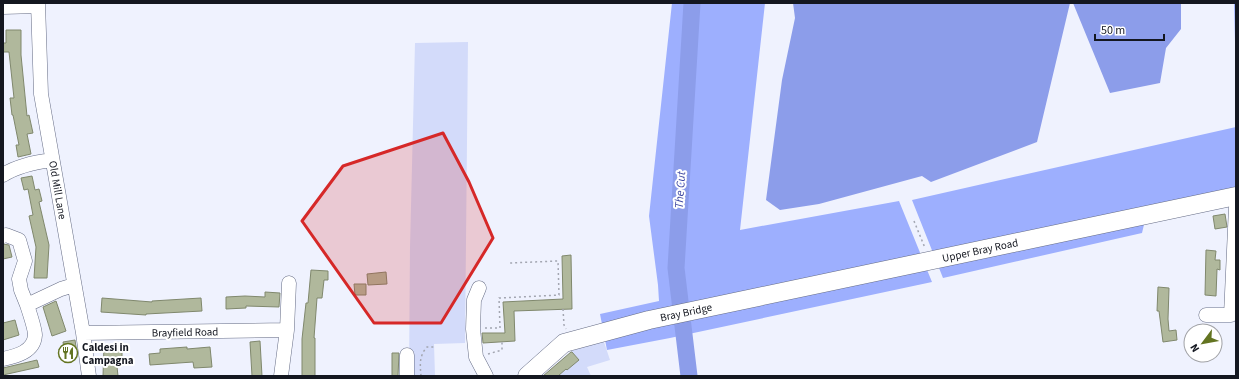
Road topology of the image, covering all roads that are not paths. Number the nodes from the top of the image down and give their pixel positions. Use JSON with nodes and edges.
{"nodes":[{"id":1,"x":38,"y":5,"type":"edge"},
{"id":2,"x":3,"y":7,"type":"edge"},
{"id":3,"x":52,"y":160,"type":"junction"},
{"id":4,"x":3,"y":175,"type":"edge"},
{"id":5,"x":1236,"y":196,"type":"edge"},
{"id":6,"x":1236,"y":207,"type":"edge"},
{"id":7,"x":3,"y":236,"type":"edge"},
{"id":8,"x":289,"y":283,"type":"dead end"},
{"id":9,"x":74,"y":285,"type":"junction"},
{"id":10,"x":480,"y":288,"type":"dead end"},
{"id":11,"x":724,"y":304,"type":"joint"},
{"id":12,"x":27,"y":305,"type":"junction"},
{"id":13,"x":1206,"y":315,"type":"dead end"},
{"id":14,"x":287,"y":330,"type":"junction"},
{"id":15,"x":83,"y":334,"type":"junction"},
{"id":16,"x":407,"y":355,"type":"dead end"},
{"id":17,"x":3,"y":359,"type":"edge"},
{"id":18,"x":89,"y":376,"type":"edge"},
{"id":19,"x":281,"y":376,"type":"edge"},
{"id":20,"x":407,"y":376,"type":"edge"},
{"id":21,"x":486,"y":376,"type":"edge"},
{"id":22,"x":527,"y":376,"type":"edge"}],
"edges":[{"from":1,"to":2,"type":"street"},
{"from":1,"to":3,"type":"street","name":"Old Mill Lane"},
{"from":3,"to":4,"type":"street"},
{"from":3,"to":9,"type":"street","name":"Old Mill Lane"},
{"from":5,"to":11,"type":"main road","name":"Upper Bray Road"},
{"from":6,"to":13,"type":"street"},
{"from":7,"to":12,"type":"street"},
{"from":8,"to":14,"type":"street"},
{"from":9,"to":12,"type":"street"},
{"from":9,"to":15,"type":"street","name":"Old Mill Lane"},
{"from":10,"to":21,"type":"street"},
{"from":11,"to":22,"type":"main road","name":"Bray Bridge"},
{"from":12,"to":17,"type":"street"},
{"from":14,"to":15,"type":"street","name":"Brayfield Road"},
{"from":14,"to":19,"type":"street"},
{"from":15,"to":18,"type":"street","name":"Old Mill Lane"},
{"from":16,"to":20,"type":"street"}]}
